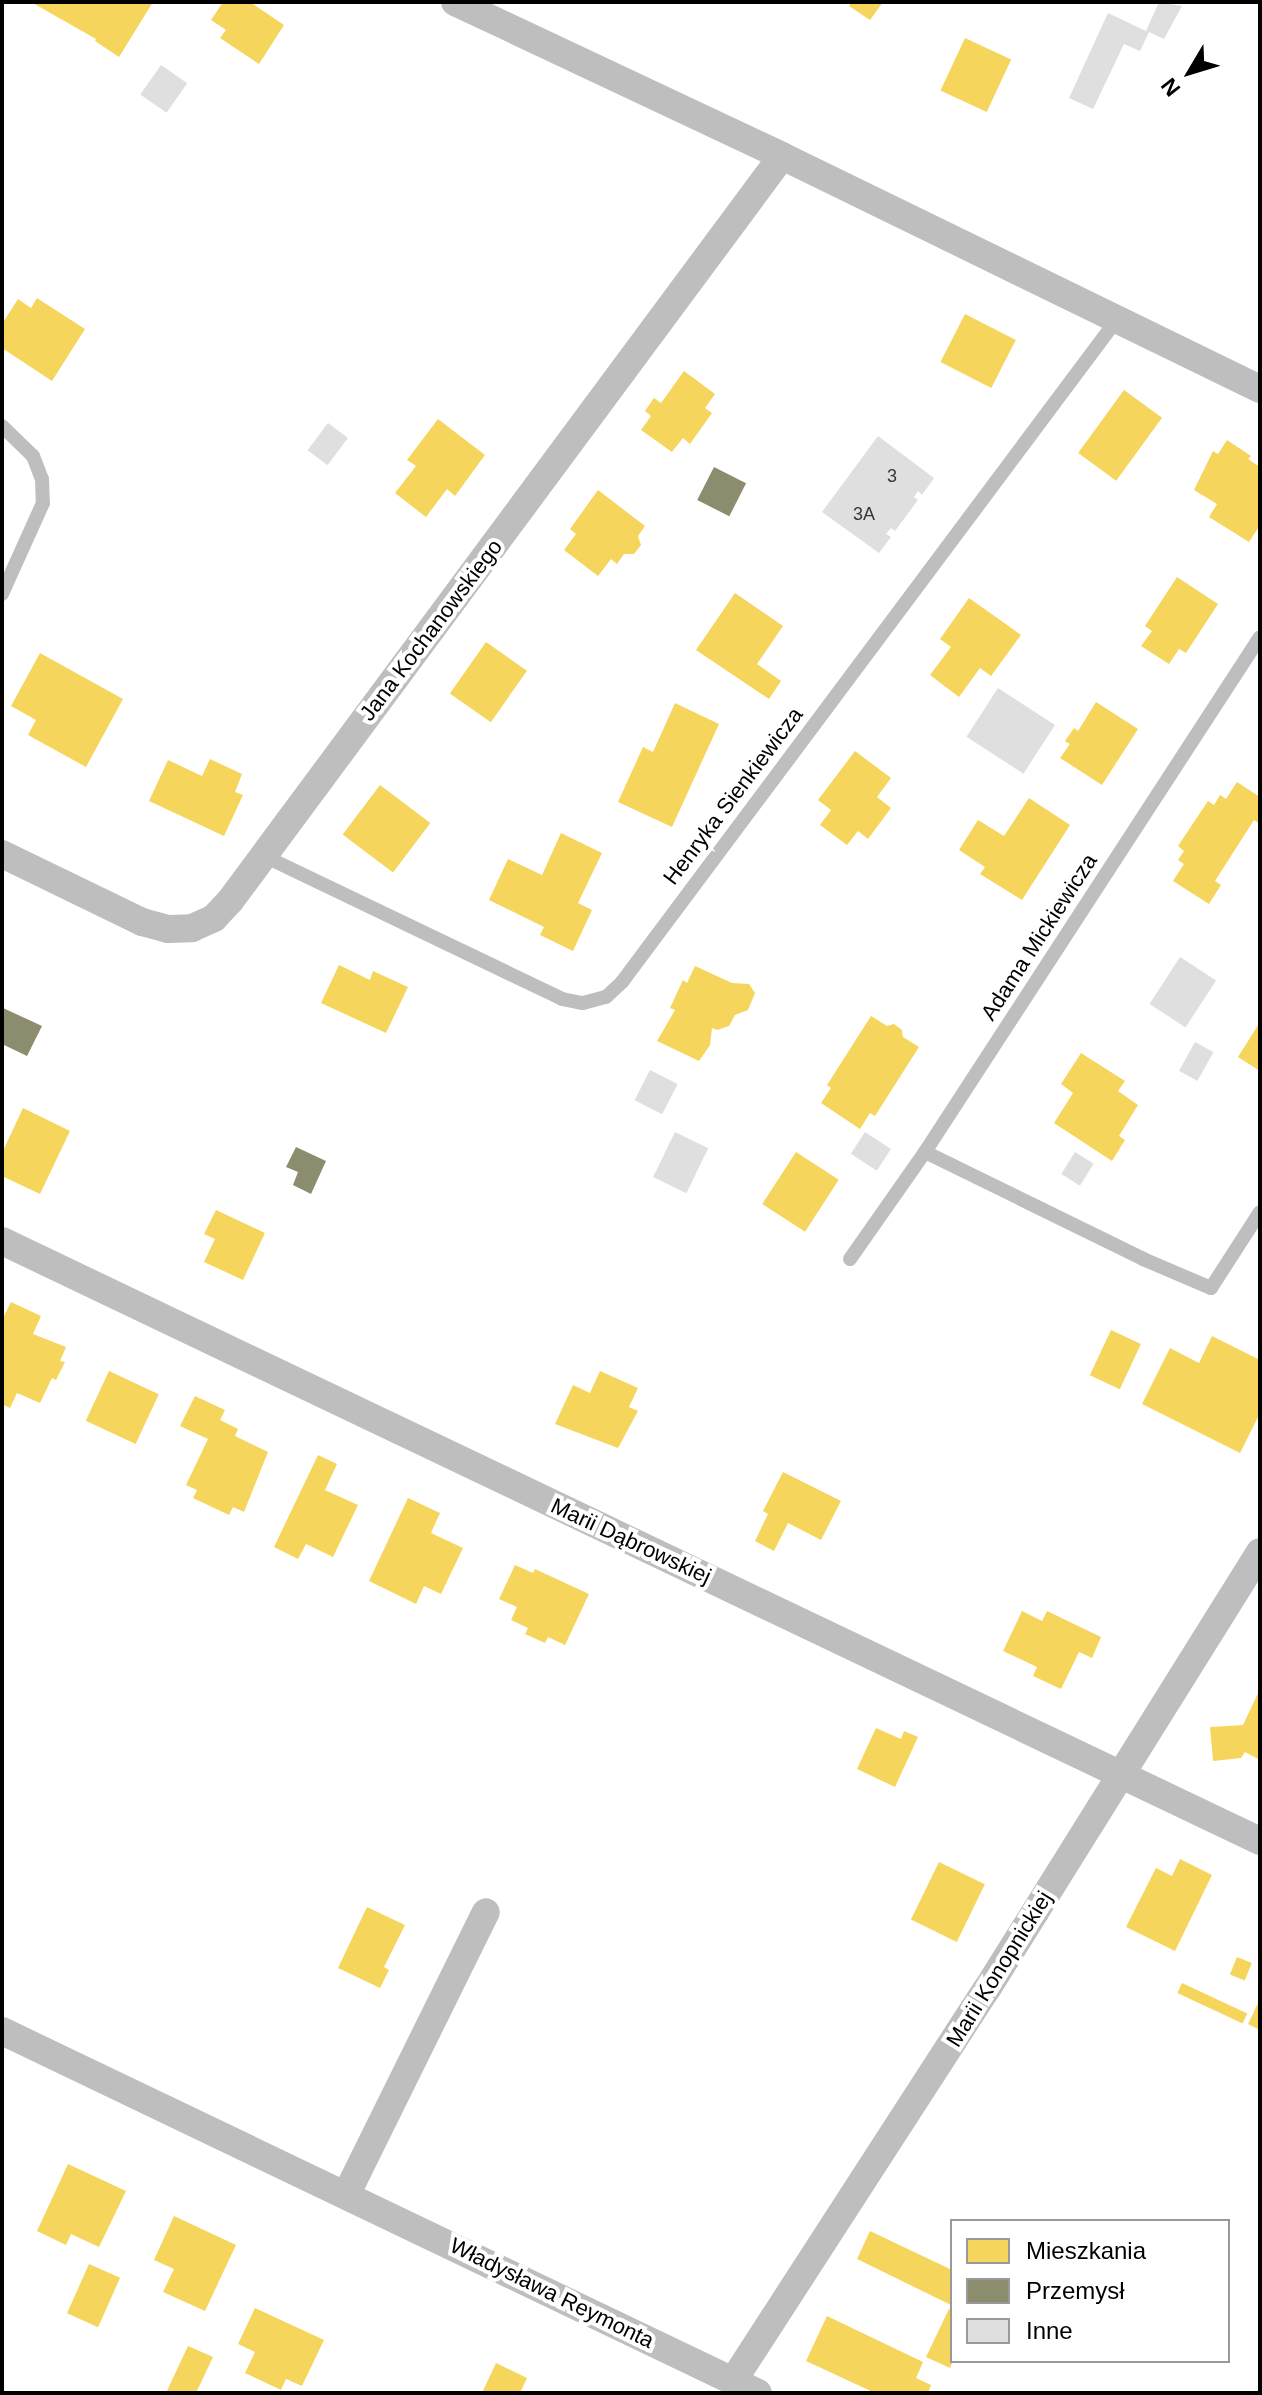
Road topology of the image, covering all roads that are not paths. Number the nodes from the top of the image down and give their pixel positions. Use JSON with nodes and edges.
{"nodes":[{"id":1,"x":455,"y":2,"type":"edge"},
{"id":2,"x":782,"y":156,"type":"junction"},
{"id":3,"x":1118,"y":318,"type":"junction"},
{"id":4,"x":1260,"y":389,"type":"edge"},
{"id":5,"x":2,"y":426,"type":"edge"},
{"id":6,"x":2,"y":594,"type":"edge"},
{"id":7,"x":1260,"y":637,"type":"edge"},
{"id":8,"x":2,"y":854,"type":"edge"},
{"id":9,"x":264,"y":856,"type":"junction"},
{"id":10,"x":925,"y":1152,"type":"junction"},
{"id":11,"x":1260,"y":1212,"type":"edge"},
{"id":12,"x":2,"y":1241,"type":"edge"},
{"id":13,"x":850,"y":1259,"type":"dead end"},
{"id":14,"x":1260,"y":1552,"type":"edge"},
{"id":15,"x":1121,"y":1775,"type":"junction"},
{"id":16,"x":1260,"y":1841,"type":"edge"},
{"id":17,"x":486,"y":1912,"type":"dead end"},
{"id":18,"x":2,"y":2031,"type":"edge"},
{"id":19,"x":347,"y":2193,"type":"junction"},
{"id":20,"x":745,"y":2387,"type":"edge"}],
"edges":[{"from":1,"to":2,"type":"street"},
{"from":2,"to":3,"type":"street"},
{"from":2,"to":9,"type":"street","name":"Jana Kochanowskiego"},
{"from":3,"to":4,"type":"street"},
{"from":3,"to":9,"type":"lane","name":"Henryka Sienkiewicza"},
{"from":5,"to":6,"type":"lane"},
{"from":7,"to":10,"type":"lane","name":"Adama Mickiewicza"},
{"from":8,"to":9,"type":"street","name":"Jana Kochanowskiego"},
{"from":10,"to":11,"type":"lane"},
{"from":10,"to":13,"type":"lane","name":"Adama Mickiewicza"},
{"from":12,"to":15,"type":"street","name":"Marii Dąbrowskiej"},
{"from":14,"to":15,"type":"street","name":"Marii Konopnickiej"},
{"from":15,"to":16,"type":"street","name":"Marii Dąbrowskiej"},
{"from":15,"to":20,"type":"street","name":"Marii Konopnickiej"},
{"from":17,"to":19,"type":"street"},
{"from":18,"to":19,"type":"street","name":"Władysława Reymonta"},
{"from":19,"to":20,"type":"street","name":"Władysława Reymonta"}]}
